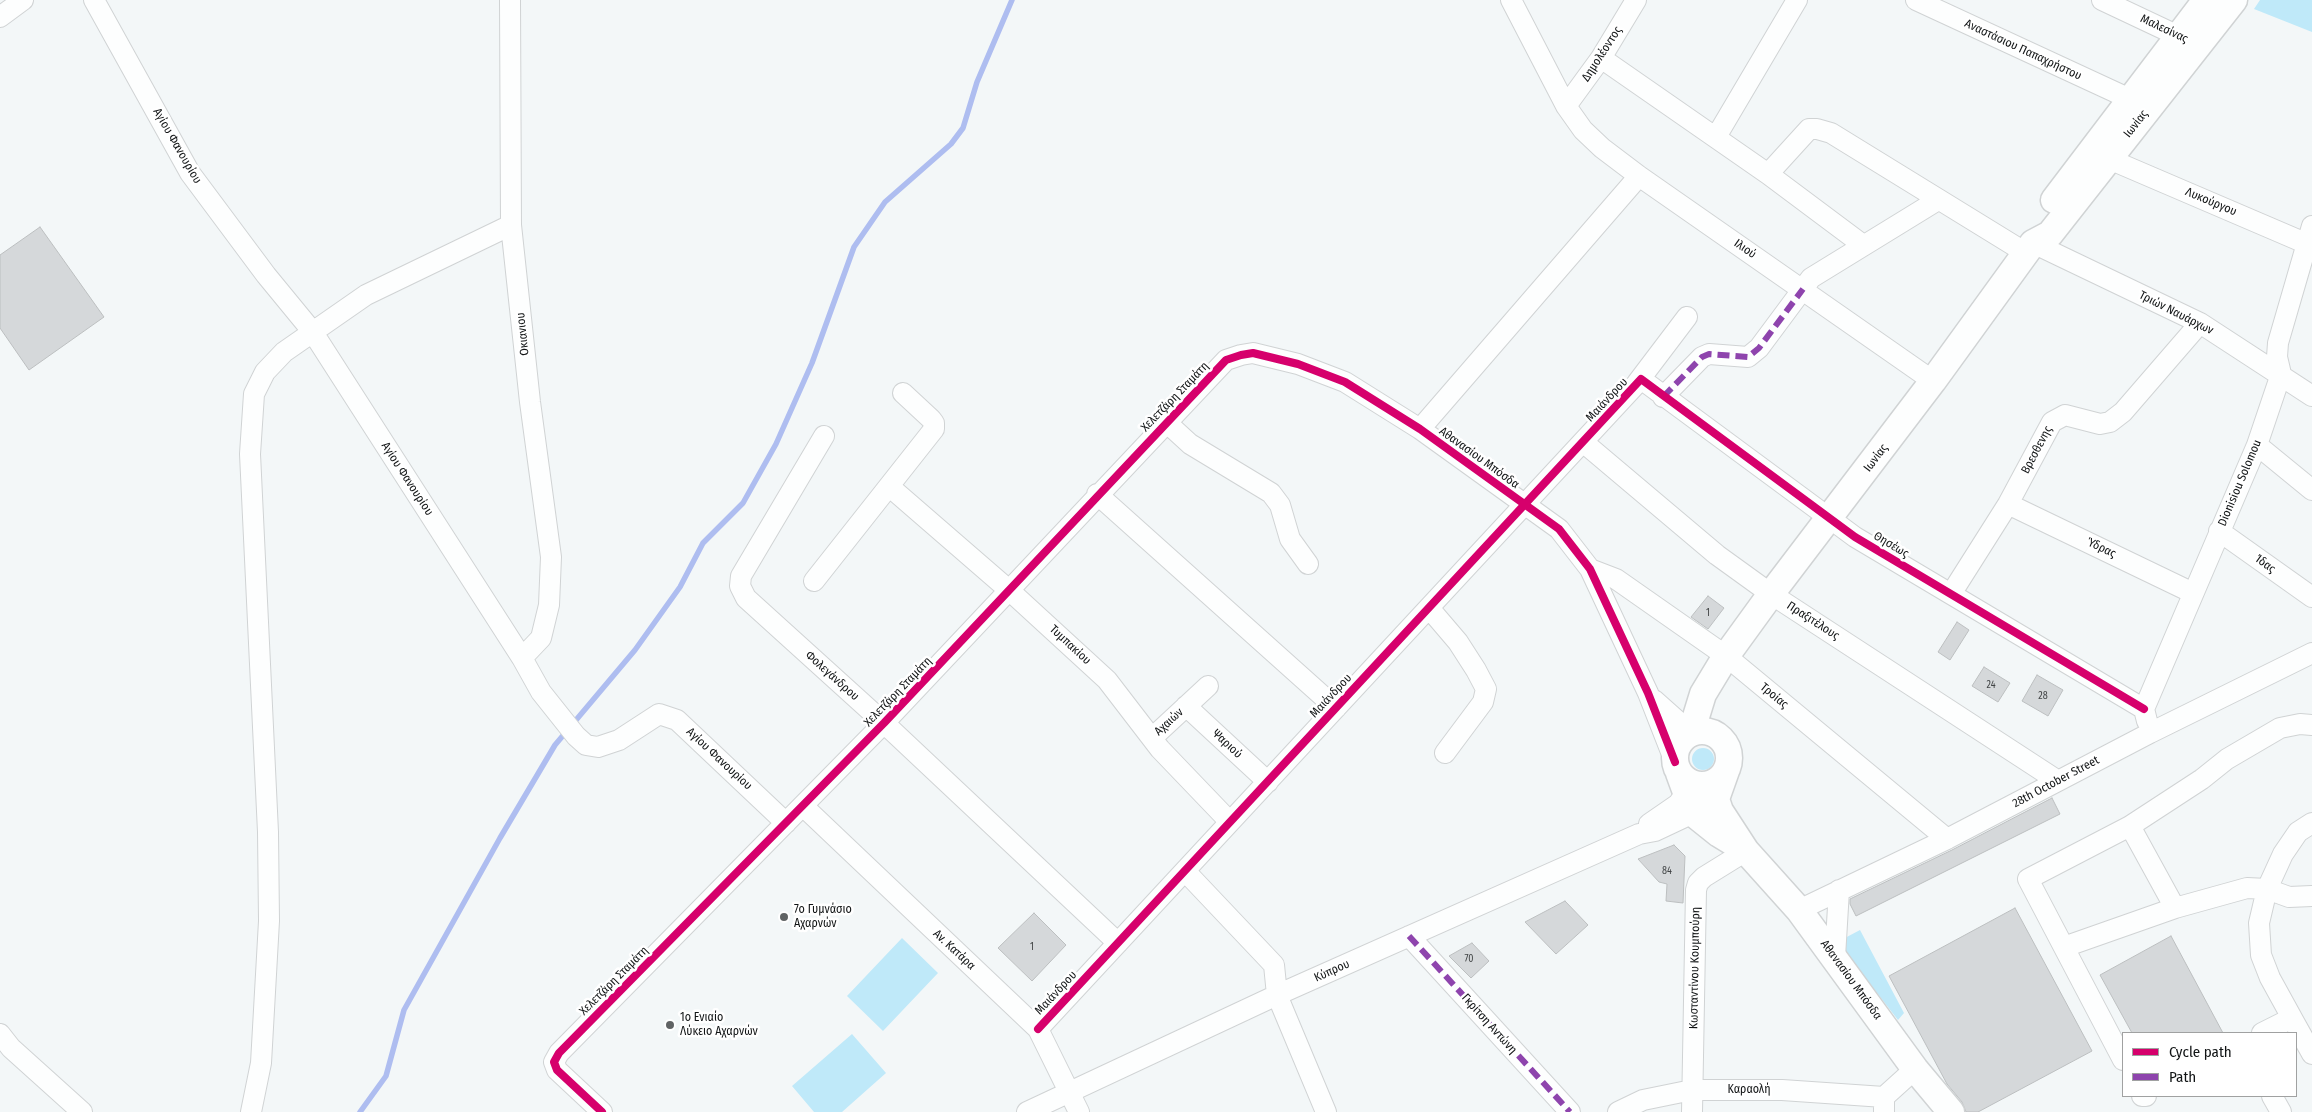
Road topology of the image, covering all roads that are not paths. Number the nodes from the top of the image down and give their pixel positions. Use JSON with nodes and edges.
{"nodes":[{"id":1,"x":24,"y":0,"type":"edge"},
{"id":2,"x":94,"y":0,"type":"edge"},
{"id":3,"x":510,"y":0,"type":"edge"},
{"id":4,"x":1511,"y":0,"type":"edge"},
{"id":5,"x":1636,"y":0,"type":"edge"},
{"id":6,"x":1797,"y":0,"type":"edge"},
{"id":7,"x":1916,"y":0,"type":"edge"},
{"id":8,"x":2102,"y":0,"type":"edge"},
{"id":9,"x":2206,"y":0,"type":"edge"},
{"id":10,"x":2234,"y":0,"type":"edge"},
{"id":11,"x":0,"y":17,"type":"edge"},
{"id":12,"x":2188,"y":40,"type":"junction"},
{"id":13,"x":1602,"y":58,"type":"junction"},
{"id":14,"x":2130,"y":99,"type":"junction"},
{"id":15,"x":1566,"y":106,"type":"junction"},
{"id":16,"x":1716,"y":137,"type":"junction"},
{"id":17,"x":2109,"y":159,"type":"junction"},
{"id":18,"x":1768,"y":174,"type":"junction"},
{"id":19,"x":1639,"y":176,"type":"junction"},
{"id":20,"x":1938,"y":200,"type":"junction"},
{"id":21,"x":511,"y":225,"type":"junction"},
{"id":22,"x":2310,"y":238,"type":"edge"},
{"id":23,"x":1863,"y":244,"type":"junction"},
{"id":24,"x":2029,"y":248,"type":"junction"},
{"id":25,"x":1803,"y":289,"type":"junction"},
{"id":26,"x":1687,"y":317,"type":"dead end"},
{"id":27,"x":2200,"y":323,"type":"junction"},
{"id":28,"x":312,"y":331,"type":"junction"},
{"id":29,"x":1254,"y":353,"type":"joint"},
{"id":30,"x":2281,"y":374,"type":"junction"},
{"id":31,"x":1639,"y":381,"type":"junction"},
{"id":32,"x":1933,"y":381,"type":"junction"},
{"id":33,"x":904,"y":393,"type":"dead end"},
{"id":34,"x":2312,"y":396,"type":"edge"},
{"id":35,"x":1663,"y":397,"type":"junction"},
{"id":36,"x":1166,"y":422,"type":"junction"},
{"id":37,"x":1420,"y":429,"type":"junction"},
{"id":38,"x":824,"y":436,"type":"dead end"},
{"id":39,"x":1583,"y":442,"type":"junction"},
{"id":40,"x":2257,"y":445,"type":"junction"},
{"id":41,"x":890,"y":487,"type":"junction"},
{"id":42,"x":2312,"y":490,"type":"edge"},
{"id":43,"x":1097,"y":494,"type":"junction"},
{"id":44,"x":2008,"y":504,"type":"junction"},
{"id":45,"x":1524,"y":506,"type":"junction"},
{"id":46,"x":1830,"y":520,"type":"junction"},
{"id":47,"x":2219,"y":531,"type":"junction"},
{"id":48,"x":1308,"y":564,"type":"dead end"},
{"id":49,"x":1590,"y":569,"type":"junction"},
{"id":50,"x":814,"y":581,"type":"dead end"},
{"id":51,"x":1010,"y":591,"type":"junction"},
{"id":52,"x":2193,"y":593,"type":"junction"},
{"id":53,"x":1771,"y":594,"type":"junction"},
{"id":54,"x":1951,"y":594,"type":"junction"},
{"id":55,"x":2312,"y":597,"type":"edge"},
{"id":56,"x":1429,"y":608,"type":"junction"},
{"id":57,"x":2312,"y":653,"type":"edge"},
{"id":58,"x":522,"y":658,"type":"junction"},
{"id":59,"x":1721,"y":663,"type":"junction"},
{"id":60,"x":1208,"y":686,"type":"dead end"},
{"id":61,"x":1648,"y":693,"type":"junction"},
{"id":62,"x":1186,"y":706,"type":"junction"},
{"id":63,"x":1336,"y":708,"type":"junction"},
{"id":64,"x":2144,"y":709,"type":"junction"},
{"id":65,"x":884,"y":723,"type":"junction"},
{"id":66,"x":2312,"y":725,"type":"edge"},
{"id":67,"x":1691,"y":733,"type":"junction"},
{"id":68,"x":2150,"y":733,"type":"junction"},
{"id":69,"x":1152,"y":738,"type":"junction"},
{"id":70,"x":1445,"y":753,"type":"dead end"},
{"id":71,"x":1727,"y":758,"type":"junction"},
{"id":72,"x":2058,"y":781,"type":"junction"},
{"id":73,"x":1268,"y":782,"type":"junction"},
{"id":74,"x":1684,"y":786,"type":"junction"},
{"id":75,"x":1716,"y":799,"type":"junction"},
{"id":76,"x":802,"y":806,"type":"junction"},
{"id":77,"x":1230,"y":822,"type":"junction"},
{"id":78,"x":786,"y":823,"type":"junction"},
{"id":79,"x":2312,"y":823,"type":"edge"},
{"id":80,"x":2130,"y":826,"type":"junction"},
{"id":81,"x":1946,"y":840,"type":"junction"},
{"id":82,"x":1746,"y":851,"type":"junction"},
{"id":83,"x":1185,"y":872,"type":"junction"},
{"id":84,"x":1839,"y":890,"type":"junction"},
{"id":85,"x":2266,"y":890,"type":"junction"},
{"id":86,"x":2312,"y":896,"type":"edge"},
{"id":87,"x":2175,"y":908,"type":"junction"},
{"id":88,"x":1799,"y":910,"type":"junction"},
{"id":89,"x":1409,"y":936,"type":"junction"},
{"id":90,"x":1118,"y":943,"type":"junction"},
{"id":91,"x":2064,"y":948,"type":"junction"},
{"id":92,"x":1835,"y":957,"type":"junction"},
{"id":93,"x":1277,"y":995,"type":"junction"},
{"id":94,"x":2292,"y":1018,"type":"junction"},
{"id":95,"x":1038,"y":1029,"type":"junction"},
{"id":96,"x":2264,"y":1032,"type":"edge"},
{"id":97,"x":0,"y":1034,"type":"edge"},
{"id":98,"x":2312,"y":1054,"type":"edge"},
{"id":99,"x":2122,"y":1058,"type":"edge"},
{"id":100,"x":1915,"y":1069,"type":"junction"},
{"id":101,"x":1692,"y":1090,"type":"junction"},
{"id":102,"x":1071,"y":1093,"type":"junction"},
{"id":103,"x":2272,"y":1097,"type":"edge"},
{"id":104,"x":1884,"y":1104,"type":"edge"},
{"id":105,"x":82,"y":1112,"type":"edge"},
{"id":106,"x":251,"y":1112,"type":"edge"},
{"id":107,"x":602,"y":1112,"type":"edge"},
{"id":108,"x":1027,"y":1112,"type":"edge"},
{"id":109,"x":1079,"y":1112,"type":"edge"},
{"id":110,"x":1326,"y":1112,"type":"edge"},
{"id":111,"x":1570,"y":1112,"type":"edge"},
{"id":112,"x":1618,"y":1112,"type":"edge"},
{"id":113,"x":1692,"y":1112,"type":"edge"},
{"id":114,"x":1951,"y":1112,"type":"edge"},
{"id":115,"x":2280,"y":1112,"type":"edge"}],
"edges":[{"from":1,"to":11,"type":"street"},
{"from":2,"to":28,"type":"street","name":"Αγίου Φανουρίου"},
{"from":3,"to":21,"type":"street","name":"Οκιανιου"},
{"from":4,"to":15,"type":"street","name":"Ιλιού"},
{"from":5,"to":13,"type":"street","name":"Δημολέοντος"},
{"from":6,"to":16,"type":"street"},
{"from":7,"to":14,"type":"street","name":"Αναστάσιου Παπαχρήστου"},
{"from":8,"to":12,"type":"street","name":"Μαλεσίνας"},
{"from":9,"to":12,"type":"main road","name":"Ιωνίας"},
{"from":10,"to":12,"type":"main road","name":"Ιωνίας"},
{"from":12,"to":14,"type":"main road","name":"Ιωνίας"},
{"from":12,"to":17,"type":"main road","name":"Ιωνίας"},
{"from":13,"to":15,"type":"street","name":"Δημολέοντος"},
{"from":13,"to":16,"type":"street"},
{"from":14,"to":24,"type":"main road","name":"Ιωνίας"},
{"from":15,"to":19,"type":"street","name":"Ιλιού"},
{"from":16,"to":18,"type":"street"},
{"from":17,"to":22,"type":"street","name":"Λυκούργου"},
{"from":17,"to":24,"type":"main road","name":"Ιωνίας"},
{"from":18,"to":20,"type":"street","name":"Τριών Ναυάρχων"},
{"from":18,"to":23,"type":"street"},
{"from":19,"to":25,"type":"street","name":"Ιλιού"},
{"from":19,"to":37,"type":"street"},
{"from":20,"to":23,"type":"street"},
{"from":20,"to":24,"type":"street","name":"Τριών Ναυάρχων"},
{"from":21,"to":28,"type":"street"},
{"from":21,"to":58,"type":"street","name":"Οκιανιου"},
{"from":22,"to":30,"type":"street","name":"Dionisiou Solomou"},
{"from":23,"to":25,"type":"street"},
{"from":24,"to":27,"type":"street","name":"Τριών Ναυάρχων"},
{"from":24,"to":32,"type":"main road","name":"Ιωνίας"},
{"from":25,"to":32,"type":"street","name":"Ιλιού"},
{"from":25,"to":35,"type":"street"},
{"from":26,"to":31,"type":"street","name":"Μαιάνδρου"},
{"from":27,"to":30,"type":"street","name":"Τριών Ναυάρχων"},
{"from":27,"to":44,"type":"street","name":"Βρεσθενης"},
{"from":28,"to":58,"type":"street","name":"Αγίου Φανουρίου"},
{"from":28,"to":106,"type":"street"},
{"from":29,"to":36,"type":"street","name":"Χελετζάρη Σταμάτη"},
{"from":29,"to":37,"type":"street","name":"Αθανασίου Μπόσδα"},
{"from":30,"to":34,"type":"street","name":"Τριών Ναυάρχων"},
{"from":30,"to":40,"type":"street","name":"Dionisiou Solomou"},
{"from":31,"to":35,"type":"street","name":"Θησέως"},
{"from":31,"to":39,"type":"street","name":"Μαιάνδρου"},
{"from":32,"to":46,"type":"main road","name":"Ιωνίας"},
{"from":33,"to":41,"type":"street"},
{"from":35,"to":46,"type":"street","name":"Θησέως"},
{"from":36,"to":43,"type":"street","name":"Χελετζάρη Σταμάτη"},
{"from":36,"to":48,"type":"street"},
{"from":37,"to":45,"type":"street","name":"Αθανασίου Μπόσδα"},
{"from":38,"to":65,"type":"street","name":"Φολεγάνδρου"},
{"from":39,"to":45,"type":"street","name":"Μαιάνδρου"},
{"from":39,"to":53,"type":"street","name":"Πραξιτέλους"},
{"from":40,"to":42,"type":"street"},
{"from":40,"to":47,"type":"street","name":"Dionisiou Solomou"},
{"from":41,"to":50,"type":"street"},
{"from":41,"to":51,"type":"street","name":"Τυμπακίου"},
{"from":43,"to":51,"type":"street","name":"Χελετζάρη Σταμάτη"},
{"from":43,"to":63,"type":"street"},
{"from":44,"to":52,"type":"street","name":"Ύδρας"},
{"from":44,"to":54,"type":"street","name":"Βρεσθενης"},
{"from":45,"to":49,"type":"street","name":"Αθανασίου Μπόσδα"},
{"from":45,"to":56,"type":"street","name":"Μαιάνδρου"},
{"from":46,"to":53,"type":"main road","name":"Ιωνίας"},
{"from":46,"to":54,"type":"street","name":"Θησέως"},
{"from":47,"to":52,"type":"street","name":"Dionisiou Solomou"},
{"from":47,"to":55,"type":"street","name":"Ίδας"},
{"from":49,"to":59,"type":"street","name":"Τροίας"},
{"from":49,"to":61,"type":"street","name":"Αθανασίου Μπόσδα"},
{"from":51,"to":65,"type":"street","name":"Χελετζάρη Σταμάτη"},
{"from":51,"to":69,"type":"street","name":"Τυμπακίου"},
{"from":52,"to":64,"type":"street","name":"Dionisiou Solomou"},
{"from":53,"to":59,"type":"main road","name":"Ιωνίας"},
{"from":53,"to":72,"type":"street","name":"Πραξιτέλους"},
{"from":54,"to":64,"type":"street","name":"Θησέως"},
{"from":56,"to":63,"type":"street","name":"Μαιάνδρου"},
{"from":56,"to":70,"type":"street"},
{"from":57,"to":68,"type":"street","name":"28th October Street"},
{"from":58,"to":78,"type":"street","name":"Αγίου Φανουρίου"},
{"from":59,"to":67,"type":"main road","name":"Ιωνίας"},
{"from":59,"to":71,"type":"main road"},
{"from":59,"to":81,"type":"street","name":"Τροίας"},
{"from":60,"to":62,"type":"street","name":"Αχαιών"},
{"from":61,"to":67,"type":"street","name":"Αθανασίου Μπόσδα"},
{"from":61,"to":74,"type":"street","name":"Αθανασίου Μπόσδα"},
{"from":62,"to":69,"type":"street","name":"Αχαιών"},
{"from":62,"to":73,"type":"street","name":"Ψαριού"},
{"from":63,"to":73,"type":"street","name":"Μαιάνδρου"},
{"from":64,"to":68,"type":"street"},
{"from":65,"to":76,"type":"street","name":"Χελετζάρη Σταμάτη"},
{"from":65,"to":90,"type":"street","name":"Φολεγάνδρου"},
{"from":66,"to":80,"type":"street"},
{"from":67,"to":71,"type":"main road"},
{"from":67,"to":74,"type":"main road"},
{"from":68,"to":72,"type":"street","name":"28th October Street"},
{"from":69,"to":77,"type":"street","name":"Τυμπακίου"},
{"from":71,"to":74,"type":"main road"},
{"from":71,"to":75,"type":"main road"},
{"from":72,"to":81,"type":"street","name":"28th October Street"},
{"from":73,"to":77,"type":"street","name":"Μαιάνδρου"},
{"from":74,"to":75,"type":"street","name":"Κύπρου"},
{"from":74,"to":82,"type":"main road","name":"Αθανασίου Μπόσδα"},
{"from":74,"to":89,"type":"street","name":"Κύπρου"},
{"from":75,"to":82,"type":"main road","name":"Αθανασίου Μπόσδα"},
{"from":76,"to":78,"type":"street","name":"Χελετζάρη Σταμάτη"},
{"from":76,"to":95,"type":"street","name":"Αν. Κατάρα"},
{"from":77,"to":83,"type":"street","name":"Μαιάνδρου"},
{"from":78,"to":107,"type":"street","name":"Χελετζάρη Σταμάτη"},
{"from":79,"to":85,"type":"street"},
{"from":80,"to":87,"type":"street"},
{"from":80,"to":91,"type":"street"},
{"from":81,"to":84,"type":"street","name":"28th October Street"},
{"from":82,"to":88,"type":"main road","name":"Αθανασίου Μπόσδα"},
{"from":82,"to":101,"type":"street","name":"Κωσταντίνου Κουμπούρη"},
{"from":83,"to":90,"type":"street","name":"Μαιάνδρου"},
{"from":83,"to":93,"type":"street"},
{"from":84,"to":88,"type":"street","name":"28th October Street"},
{"from":84,"to":92,"type":"street"},
{"from":85,"to":86,"type":"street"},
{"from":85,"to":87,"type":"street"},
{"from":85,"to":94,"type":"street"},
{"from":87,"to":91,"type":"street"},
{"from":88,"to":92,"type":"main road","name":"Αθανασίου Μπόσδα"},
{"from":89,"to":93,"type":"street","name":"Κύπρου"},
{"from":89,"to":111,"type":"street","name":"Γκρίτση Αντώνη"},
{"from":90,"to":95,"type":"street","name":"Μαιάνδρου"},
{"from":91,"to":99,"type":"street"},
{"from":92,"to":100,"type":"main road","name":"Αθανασίου Μπόσδα"},
{"from":93,"to":102,"type":"street","name":"Κύπρου"},
{"from":93,"to":110,"type":"street"},
{"from":94,"to":96,"type":"street"},
{"from":94,"to":98,"type":"street"},
{"from":95,"to":102,"type":"street","name":"Αν. Κατάρα"},
{"from":97,"to":105,"type":"street"},
{"from":100,"to":104,"type":"street"},
{"from":100,"to":114,"type":"main road","name":"Αθανασίου Μπόσδα"},
{"from":101,"to":104,"type":"street","name":"Καραολή"},
{"from":101,"to":112,"type":"street","name":"Καραολή"},
{"from":101,"to":113,"type":"street","name":"Κωσταντίνου Κουμπούρη"},
{"from":102,"to":108,"type":"street","name":"Κύπρου"},
{"from":102,"to":109,"type":"street","name":"Αν. Κατάρα"},
{"from":103,"to":115,"type":"street"}]}
